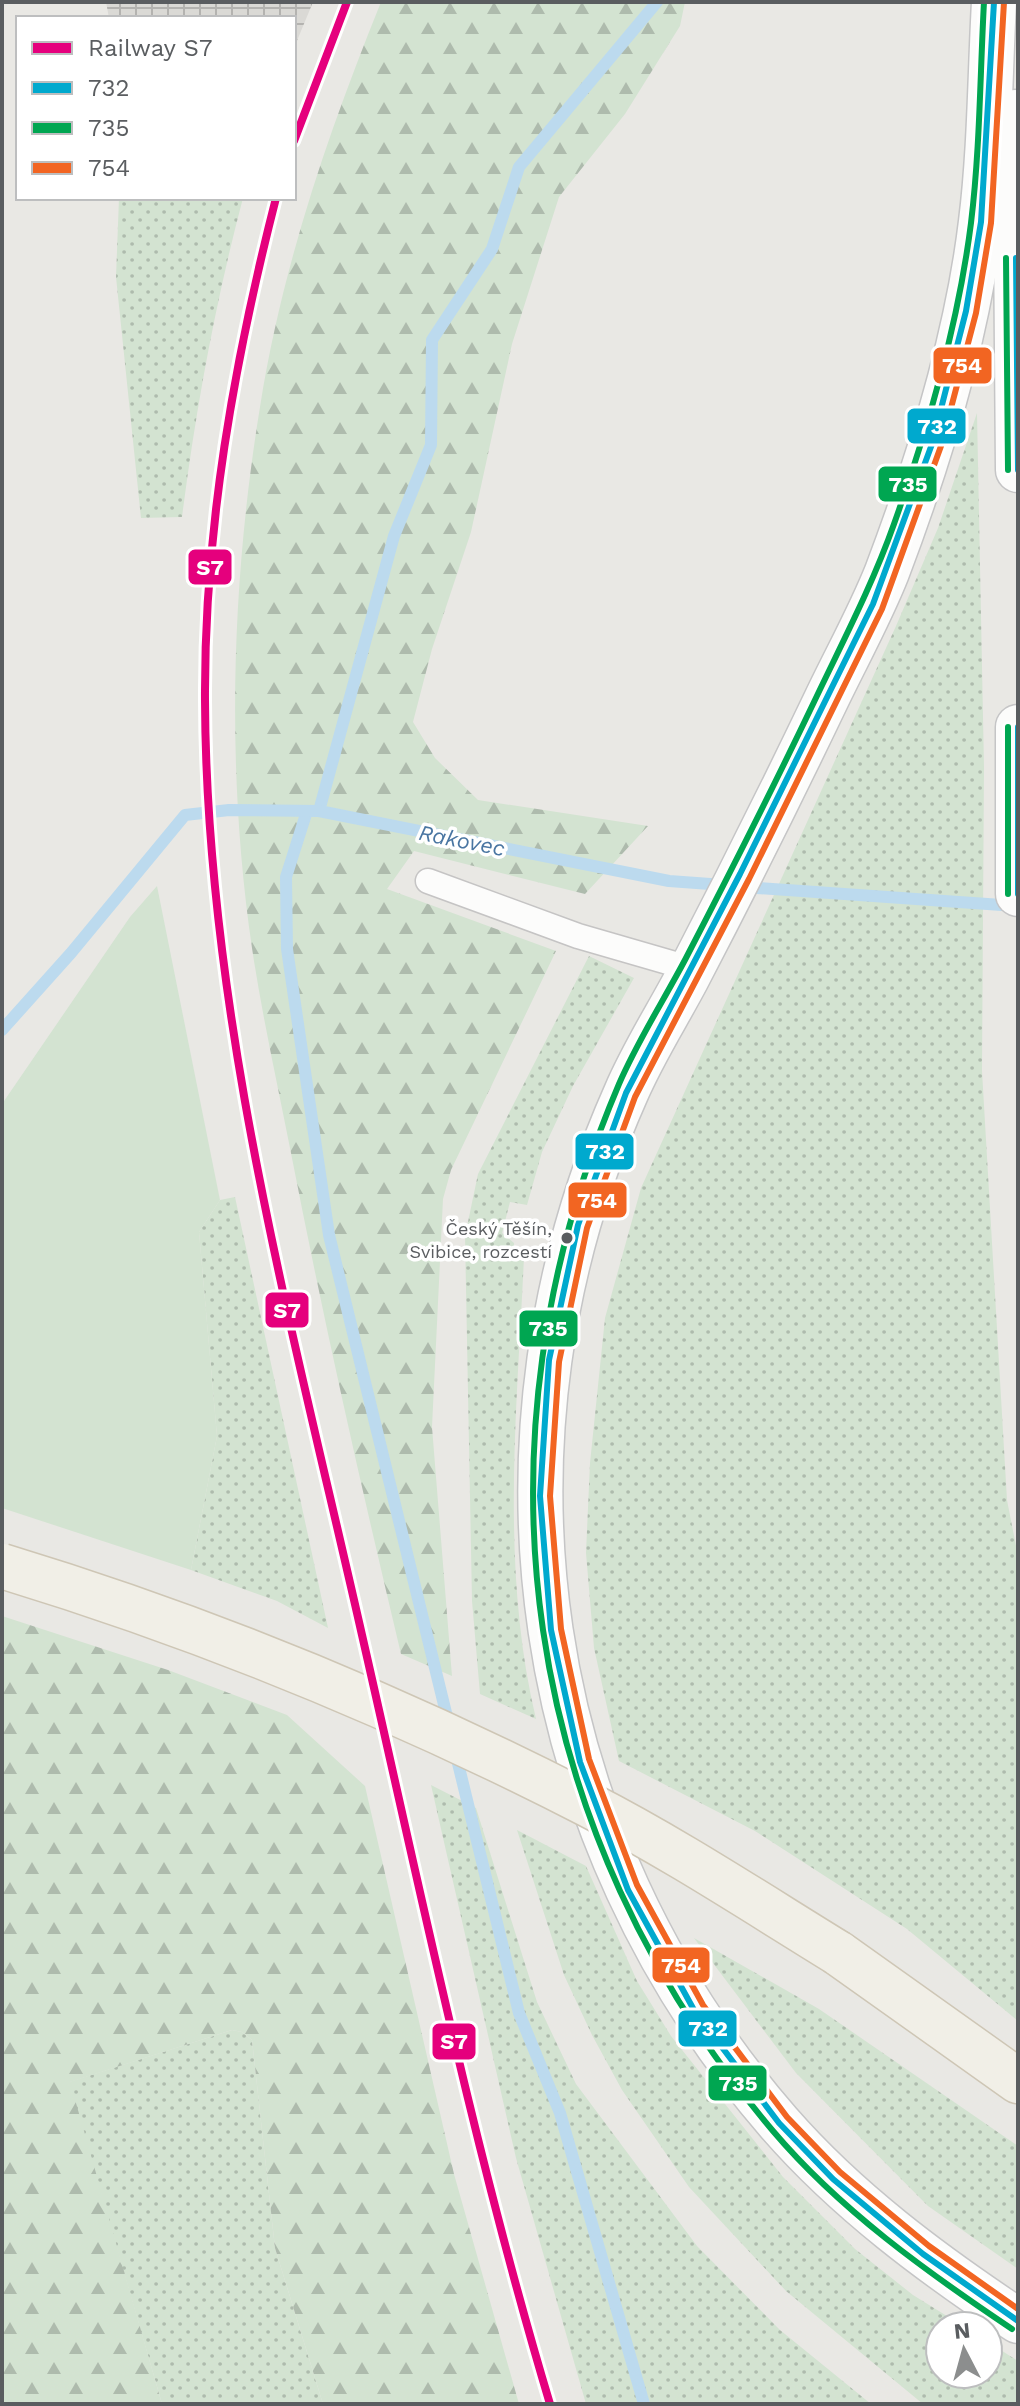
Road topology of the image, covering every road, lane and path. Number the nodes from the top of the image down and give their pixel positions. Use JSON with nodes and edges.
{"nodes":[{"id":1,"x":994,"y":2,"type":"edge"},
{"id":2,"x":1011,"y":2,"type":"edge"},
{"id":3,"x":1018,"y":470,"type":"edge"},
{"id":4,"x":1018,"y":727,"type":"edge"},
{"id":5,"x":1018,"y":849,"type":"edge"},
{"id":6,"x":428,"y":881,"type":"dead end"},
{"id":7,"x":1018,"y":894,"type":"edge"},
{"id":8,"x":692,"y":969,"type":"junction"},
{"id":9,"x":2,"y":1566,"type":"edge"},
{"id":10,"x":1018,"y":2081,"type":"edge"},
{"id":11,"x":1018,"y":2321,"type":"edge"}],
"edges":[{"from":1,"to":8,"type":"main road"},
{"from":2,"to":3,"type":"main road"},
{"from":4,"to":5,"type":"main road"},
{"from":5,"to":7,"type":"main road"},
{"from":6,"to":8,"type":"lane"},
{"from":8,"to":11,"type":"main road"},
{"from":9,"to":10,"type":"main road","bridge":true}]}
